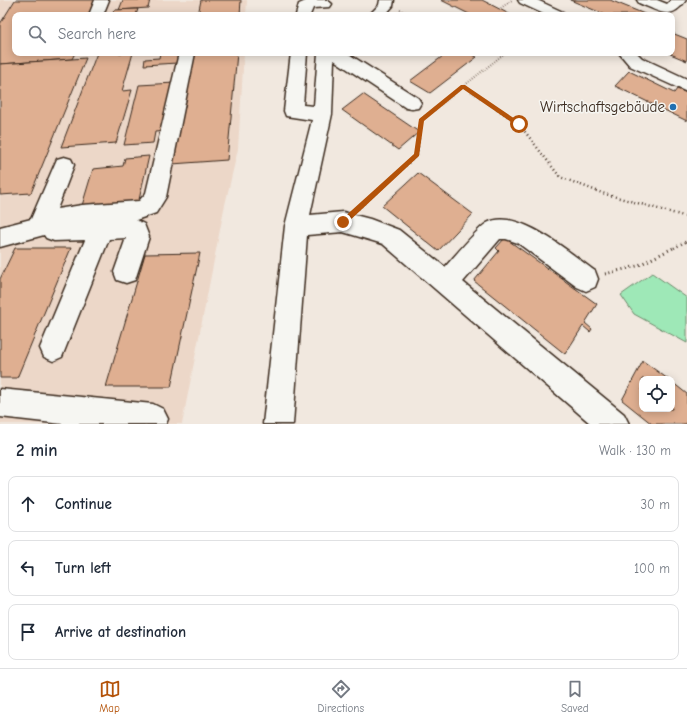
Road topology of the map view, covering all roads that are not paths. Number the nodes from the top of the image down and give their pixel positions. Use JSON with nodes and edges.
{"nodes":[{"id":1,"x":102,"y":0,"type":"edge"},
{"id":2,"x":387,"y":0,"type":"edge"},
{"id":3,"x":525,"y":0,"type":"edge"},
{"id":4,"x":644,"y":0,"type":"edge"},
{"id":5,"x":679,"y":0,"type":"edge"},
{"id":6,"x":326,"y":6,"type":"edge"},
{"id":7,"x":97,"y":12,"type":"edge"},
{"id":8,"x":303,"y":12,"type":"edge"},
{"id":9,"x":379,"y":12,"type":"edge"},
{"id":10,"x":551,"y":12,"type":"edge"},
{"id":11,"x":186,"y":56,"type":"edge"},
{"id":12,"x":299,"y":56,"type":"edge"},
{"id":13,"x":326,"y":56,"type":"edge"},
{"id":14,"x":340,"y":56,"type":"edge"},
{"id":15,"x":631,"y":56,"type":"edge"},
{"id":16,"x":648,"y":56,"type":"edge"},
{"id":17,"x":687,"y":74,"type":"edge"},
{"id":18,"x":687,"y":86,"type":"edge"},
{"id":19,"x":412,"y":103,"type":"dead end"},
{"id":20,"x":323,"y":114,"type":"junction"},
{"id":21,"x":64,"y":164,"type":"dead end"},
{"id":22,"x":296,"y":226,"type":"junction"},
{"id":23,"x":36,"y":227,"type":"junction"},
{"id":24,"x":102,"y":229,"type":"junction"},
{"id":25,"x":0,"y":237,"type":"edge"},
{"id":26,"x":126,"y":272,"type":"dead end"},
{"id":27,"x":586,"y":279,"type":"road end"},
{"id":28,"x":446,"y":283,"type":"junction"},
{"id":29,"x":53,"y":348,"type":"dead end"},
{"id":30,"x":0,"y":403,"type":"edge"},
{"id":31,"x":152,"y":419,"type":"dead end"},
{"id":32,"x":278,"y":424,"type":"edge"},
{"id":33,"x":614,"y":424,"type":"edge"}],
"edges":[{"from":1,"to":7,"type":"lane"},
{"from":2,"to":9,"type":"lane"},
{"from":3,"to":10,"type":"lane"},
{"from":4,"to":5,"type":"lane"},
{"from":6,"to":8,"type":"lane"},
{"from":11,"to":23,"type":"lane"},
{"from":12,"to":20,"type":"lane"},
{"from":13,"to":20,"type":"lane"},
{"from":14,"to":19,"type":"lane"},
{"from":15,"to":18,"type":"lane"},
{"from":16,"to":17,"type":"lane"},
{"from":20,"to":22,"type":"lane"},
{"from":21,"to":23,"type":"lane"},
{"from":22,"to":28,"type":"lane"},
{"from":22,"to":32,"type":"lane"},
{"from":23,"to":24,"type":"lane"},
{"from":23,"to":25,"type":"lane"},
{"from":24,"to":26,"type":"lane"},
{"from":24,"to":29,"type":"lane"},
{"from":27,"to":28,"type":"lane"},
{"from":28,"to":33,"type":"lane"},
{"from":30,"to":31,"type":"lane"}]}
